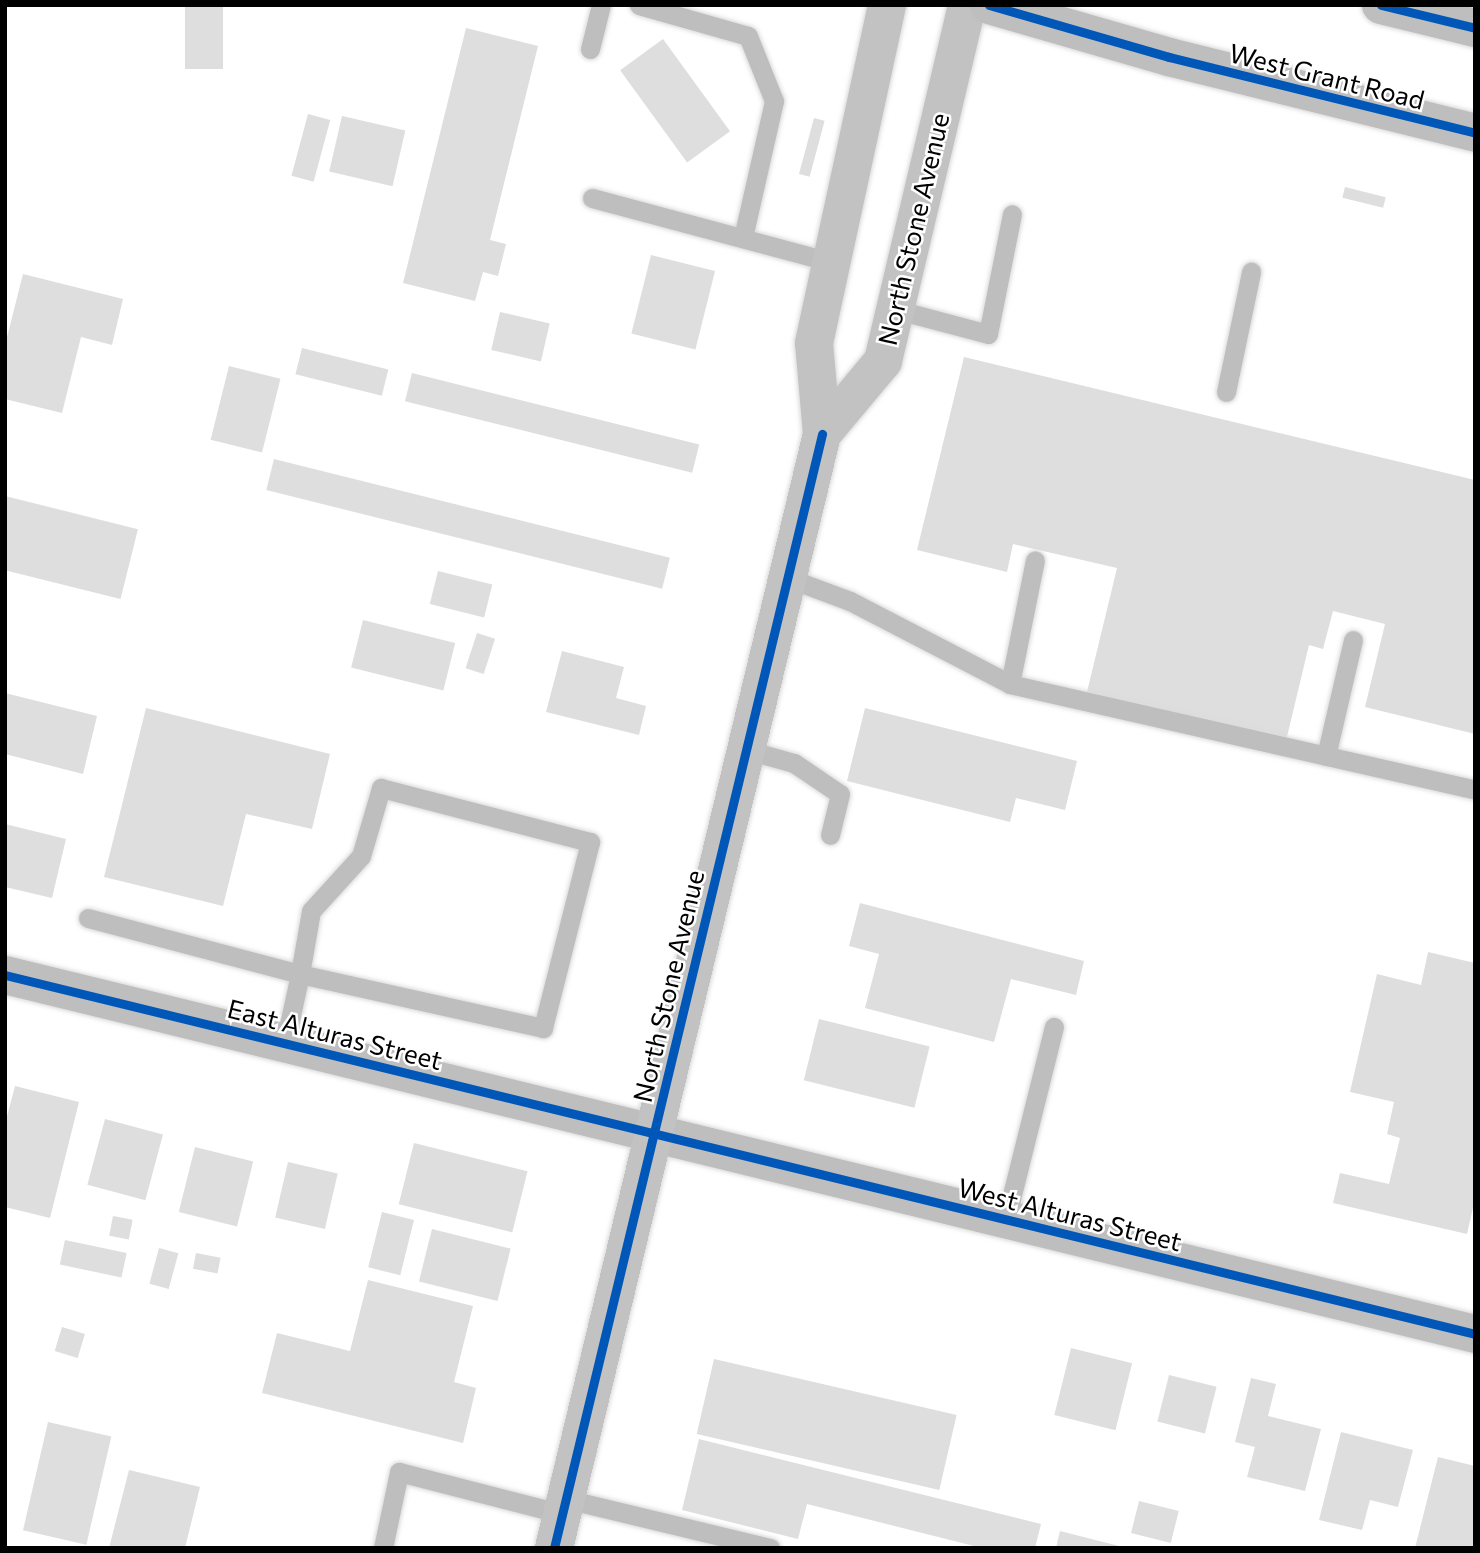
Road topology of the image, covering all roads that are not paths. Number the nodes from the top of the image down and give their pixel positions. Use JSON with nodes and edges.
{"nodes":[{"id":1,"x":601,"y":5,"type":"edge"},
{"id":2,"x":639,"y":5,"type":"edge"},
{"id":3,"x":887,"y":5,"type":"edge"},
{"id":4,"x":967,"y":5,"type":"edge"},
{"id":5,"x":989,"y":5,"type":"edge"},
{"id":6,"x":1383,"y":5,"type":"edge"},
{"id":7,"x":1475,"y":28,"type":"edge"},
{"id":8,"x":590,"y":49,"type":"dead end"},
{"id":9,"x":1475,"y":133,"type":"edge"},
{"id":10,"x":592,"y":198,"type":"dead end"},
{"id":11,"x":1012,"y":214,"type":"dead end"},
{"id":12,"x":743,"y":238,"type":"junction"},
{"id":13,"x":831,"y":262,"type":"junction"},
{"id":14,"x":1251,"y":272,"type":"dead end"},
{"id":15,"x":894,"y":309,"type":"junction"},
{"id":16,"x":1226,"y":392,"type":"dead end"},
{"id":17,"x":822,"y":434,"type":"junction"},
{"id":18,"x":1035,"y":560,"type":"dead end"},
{"id":19,"x":788,"y":578,"type":"junction"},
{"id":20,"x":1353,"y":639,"type":"dead end"},
{"id":21,"x":1010,"y":684,"type":"junction"},
{"id":22,"x":747,"y":750,"type":"junction"},
{"id":23,"x":1326,"y":756,"type":"junction"},
{"id":24,"x":1475,"y":790,"type":"edge"},
{"id":25,"x":830,"y":835,"type":"dead end"},
{"id":26,"x":88,"y":918,"type":"dead end"},
{"id":27,"x":300,"y":974,"type":"junction"},
{"id":28,"x":5,"y":975,"type":"edge"},
{"id":29,"x":1054,"y":1027,"type":"dead end"},
{"id":30,"x":285,"y":1043,"type":"junction"},
{"id":31,"x":655,"y":1134,"type":"junction"},
{"id":32,"x":1006,"y":1219,"type":"junction"},
{"id":33,"x":1475,"y":1334,"type":"edge"},
{"id":34,"x":561,"y":1520,"type":"edge"},
{"id":35,"x":383,"y":1548,"type":"edge"},
{"id":36,"x":770,"y":1548,"type":"edge"}],
"edges":[{"from":1,"to":8,"type":"lane"},
{"from":2,"to":12,"type":"lane"},
{"from":3,"to":13,"type":"main road","name":"North Stone Avenue"},
{"from":4,"to":15,"type":"main road","name":"North Stone Avenue"},
{"from":5,"to":9,"type":"street","name":"West Grant Road"},
{"from":6,"to":7,"type":"street"},
{"from":10,"to":12,"type":"lane"},
{"from":11,"to":15,"type":"lane"},
{"from":12,"to":13,"type":"lane"},
{"from":13,"to":17,"type":"main road","name":"North Stone Avenue"},
{"from":14,"to":16,"type":"lane"},
{"from":15,"to":17,"type":"main road","name":"North Stone Avenue"},
{"from":17,"to":19,"type":"main road","name":"North Stone Avenue"},
{"from":18,"to":21,"type":"lane"},
{"from":19,"to":21,"type":"lane"},
{"from":19,"to":22,"type":"main road","name":"North Stone Avenue"},
{"from":20,"to":23,"type":"lane"},
{"from":21,"to":23,"type":"lane"},
{"from":22,"to":25,"type":"lane"},
{"from":22,"to":31,"type":"main road","name":"North Stone Avenue"},
{"from":23,"to":24,"type":"lane"},
{"from":26,"to":27,"type":"lane"},
{"from":27,"to":27,"type":"lane"},
{"from":27,"to":30,"type":"lane"},
{"from":28,"to":30,"type":"street","name":"East Alturas Street"},
{"from":29,"to":32,"type":"lane"},
{"from":30,"to":31,"type":"street","name":"East Alturas Street"},
{"from":31,"to":32,"type":"street","name":"West Alturas Street"},
{"from":31,"to":34,"type":"main road","name":"North Stone Avenue"},
{"from":32,"to":33,"type":"street","name":"West Alturas Street"},
{"from":34,"to":35,"type":"lane"},
{"from":34,"to":36,"type":"lane"}]}
